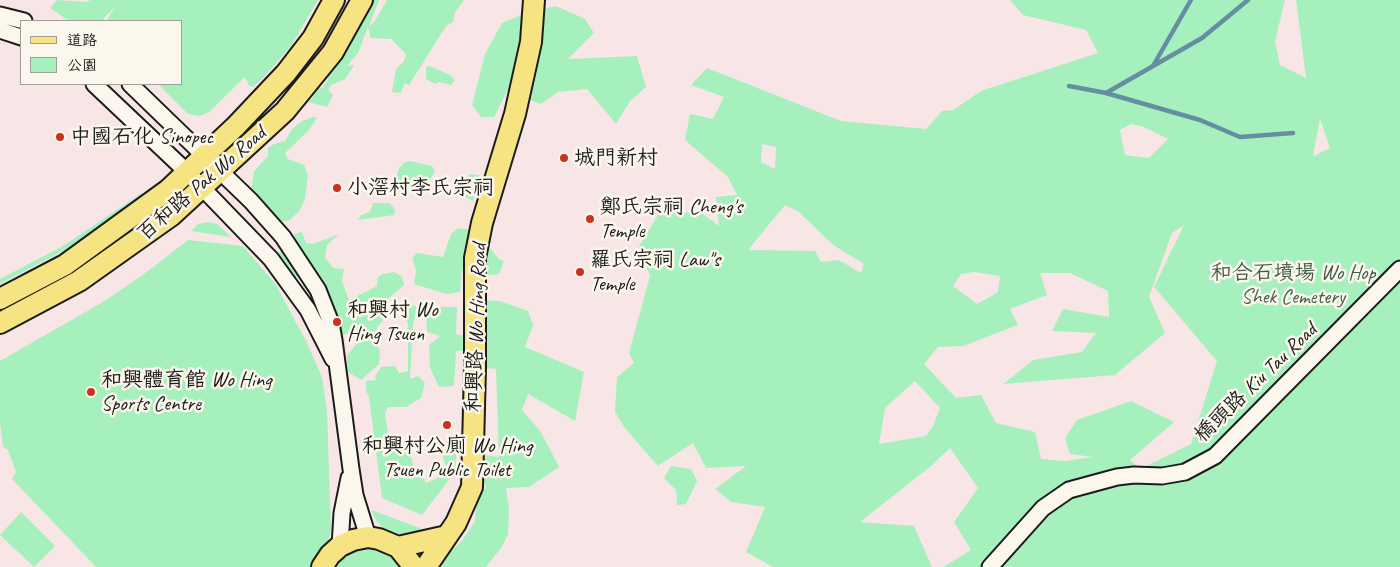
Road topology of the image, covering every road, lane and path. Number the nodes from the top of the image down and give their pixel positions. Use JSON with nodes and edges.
{"nodes":[{"id":1,"x":334,"y":0,"type":"edge"},
{"id":2,"x":362,"y":0,"type":"edge"},
{"id":3,"x":534,"y":0,"type":"edge"},
{"id":4,"x":0,"y":16,"type":"edge"},
{"id":5,"x":20,"y":20,"type":"edge"},
{"id":6,"x":0,"y":30,"type":"edge"},
{"id":7,"x":20,"y":37,"type":"edge"},
{"id":8,"x":95,"y":85,"type":"edge"},
{"id":9,"x":131,"y":85,"type":"edge"},
{"id":10,"x":204,"y":156,"type":"junction"},
{"id":11,"x":188,"y":172,"type":"junction"},
{"id":12,"x":220,"y":172,"type":"junction"},
{"id":13,"x":202,"y":188,"type":"junction"},
{"id":14,"x":1400,"y":269,"type":"edge"},
{"id":15,"x":0,"y":299,"type":"edge"},
{"id":16,"x":0,"y":324,"type":"edge"},
{"id":17,"x":336,"y":365,"type":"junction"},
{"id":18,"x":351,"y":469,"type":"junction"},
{"id":19,"x":447,"y":536,"type":"junction"},
{"id":20,"x":368,"y":537,"type":"junction"},
{"id":21,"x":340,"y":546,"type":"junction"},
{"id":22,"x":398,"y":548,"type":"junction"},
{"id":23,"x":322,"y":567,"type":"edge"},
{"id":24,"x":414,"y":567,"type":"edge"},
{"id":25,"x":426,"y":567,"type":"edge"},
{"id":26,"x":990,"y":567,"type":"edge"}],
"edges":[{"from":1,"to":10,"type":"main road","name":"百和路 Pak Wo Road"},
{"from":2,"to":12,"type":"main road","name":"百和路 Pak Wo Road"},
{"from":3,"to":19,"type":"main road","name":"和興路 Wo Hing Road"},
{"from":4,"to":5,"type":"street"},
{"from":6,"to":7,"type":"street"},
{"from":8,"to":11,"type":"street"},
{"from":9,"to":10,"type":"street"},
{"from":10,"to":11,"type":"main road","name":"百和路 Pak Wo Road"},
{"from":10,"to":12,"type":"street"},
{"from":11,"to":13,"type":"street"},
{"from":11,"to":15,"type":"main road","name":"百和路 Pak Wo Road"},
{"from":12,"to":13,"type":"main road","name":"百和路 Pak Wo Road"},
{"from":12,"to":17,"type":"street"},
{"from":13,"to":16,"type":"main road","name":"百和路 Pak Wo Road"},
{"from":13,"to":17,"type":"street"},
{"from":14,"to":26,"type":"street","name":"橋頭路 Kiu Tau Road"},
{"from":17,"to":18,"type":"street"},
{"from":18,"to":20,"type":"street"},
{"from":18,"to":21,"type":"street"},
{"from":19,"to":22,"type":"main road"},
{"from":19,"to":25,"type":"main road","name":"和興路 Wo Hing Road"},
{"from":20,"to":21,"type":"main road"},
{"from":20,"to":22,"type":"main road"},
{"from":21,"to":23,"type":"main road"},
{"from":22,"to":24,"type":"main road"}]}
